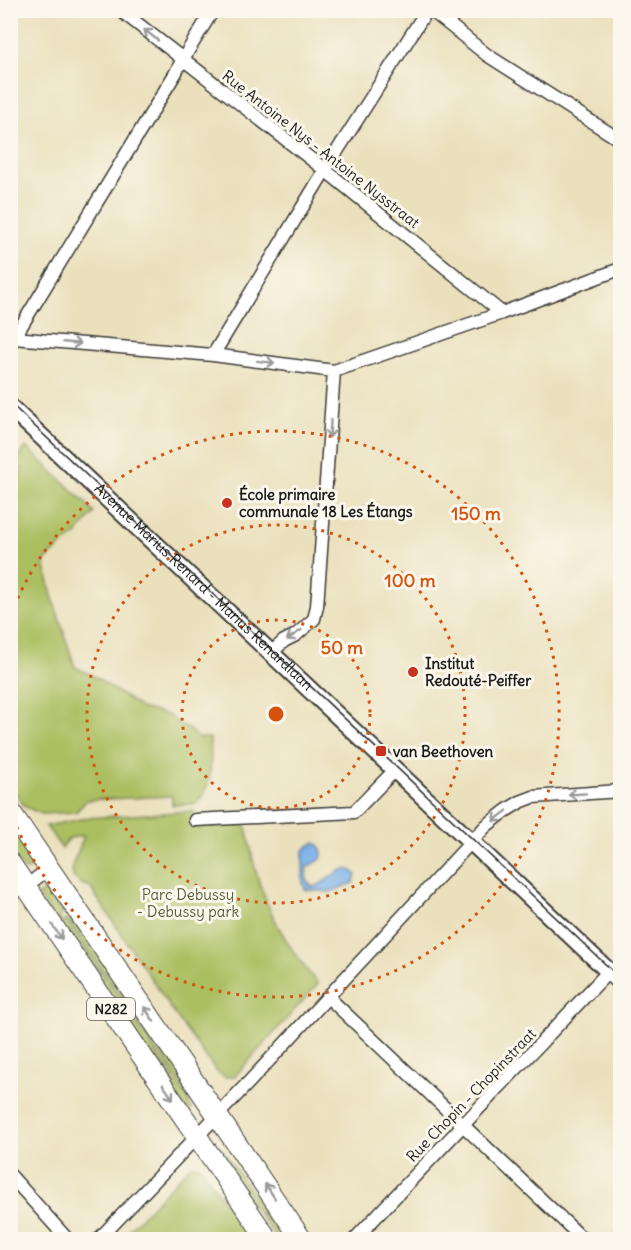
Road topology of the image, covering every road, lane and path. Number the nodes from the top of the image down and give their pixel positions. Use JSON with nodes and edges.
{"nodes":[{"id":1,"x":120,"y":10,"type":"edge"},
{"id":2,"x":213,"y":10,"type":"edge"},
{"id":3,"x":429,"y":10,"type":"edge"},
{"id":4,"x":183,"y":59,"type":"junction"},
{"id":5,"x":621,"y":140,"type":"edge"},
{"id":6,"x":325,"y":170,"type":"junction"},
{"id":7,"x":621,"y":269,"type":"edge"},
{"id":8,"x":501,"y":313,"type":"junction"},
{"id":9,"x":12,"y":339,"type":"edge"},
{"id":10,"x":213,"y":355,"type":"junction"},
{"id":11,"x":334,"y":371,"type":"junction"},
{"id":12,"x":10,"y":407,"type":"edge"},
{"id":13,"x":271,"y":653,"type":"junction"},
{"id":14,"x":395,"y":770,"type":"junction"},
{"id":15,"x":621,"y":792,"type":"edge"},
{"id":16,"x":10,"y":811,"type":"edge"},
{"id":17,"x":195,"y":820,"type":"dead end"},
{"id":18,"x":472,"y":842,"type":"junction"},
{"id":19,"x":10,"y":863,"type":"edge"},
{"id":20,"x":46,"y":863,"type":"junction"},
{"id":21,"x":17,"y":890,"type":"edge"},
{"id":22,"x":615,"y":976,"type":"edge"},
{"id":23,"x":328,"y":997,"type":"junction"},
{"id":24,"x":217,"y":1115,"type":"junction"},
{"id":25,"x":463,"y":1125,"type":"junction"},
{"id":26,"x":197,"y":1136,"type":"junction"},
{"id":27,"x":10,"y":1175,"type":"edge"},
{"id":28,"x":621,"y":1234,"type":"edge"},
{"id":29,"x":68,"y":1239,"type":"edge"},
{"id":30,"x":98,"y":1239,"type":"edge"},
{"id":31,"x":268,"y":1239,"type":"edge"},
{"id":32,"x":302,"y":1239,"type":"edge"},
{"id":33,"x":354,"y":1239,"type":"edge"},
{"id":34,"x":584,"y":1239,"type":"edge"},
{"id":35,"x":616,"y":1239,"type":"edge"}],
"edges":[{"from":4,"to":1,"type":"street","name":"Rue Antoine Nys - Antoine Nysstraat","one_way":true},
{"from":2,"to":4,"type":"street"},
{"from":3,"to":5,"type":"street"},
{"from":3,"to":6,"type":"street"},
{"from":4,"to":6,"type":"street","name":"Rue Antoine Nys - Antoine Nysstraat"},
{"from":4,"to":9,"type":"street"},
{"from":6,"to":8,"type":"street","name":"Rue Antoine Nys - Antoine Nysstraat"},
{"from":6,"to":10,"type":"street"},
{"from":7,"to":8,"type":"street"},
{"from":8,"to":11,"type":"street"},
{"from":9,"to":10,"type":"street","one_way":true},
{"from":10,"to":11,"type":"street","one_way":true},
{"from":11,"to":13,"type":"street","one_way":true},
{"from":12,"to":13,"type":"street","name":"Avenue Marius Renard - Marius Renardlaan"},
{"from":13,"to":14,"type":"street","name":"Avenue Marius Renard - Marius Renardlaan"},
{"from":14,"to":17,"type":"street"},
{"from":14,"to":18,"type":"street","name":"Avenue Marius Renard - Marius Renardlaan"},
{"from":15,"to":18,"type":"street","one_way":true},
{"from":16,"to":20,"type":"main road","number":"N282"},
{"from":18,"to":22,"type":"street","name":"Avenue Marius Renard - Marius Renardlaan"},
{"from":18,"to":23,"type":"street"},
{"from":19,"to":21,"type":"main road","number":"N282"},
{"from":20,"to":21,"type":"street"},
{"from":24,"to":20,"type":"main road","number":"N282","one_way":true},
{"from":21,"to":26,"type":"main road","number":"N282","one_way":true},
{"from":22,"to":25,"type":"street","name":"Rue Chopin - Chopinstraat"},
{"from":23,"to":24,"type":"street"},
{"from":23,"to":25,"type":"street"},
{"from":24,"to":26,"type":"street"},
{"from":32,"to":24,"type":"main road","number":"N282","one_way":true},
{"from":25,"to":33,"type":"street","name":"Rue Chopin - Chopinstraat"},
{"from":25,"to":34,"type":"street"},
{"from":26,"to":30,"type":"street"},
{"from":26,"to":31,"type":"main road","number":"N282"},
{"from":27,"to":29,"type":"street"},
{"from":28,"to":35,"type":"street"}]}
